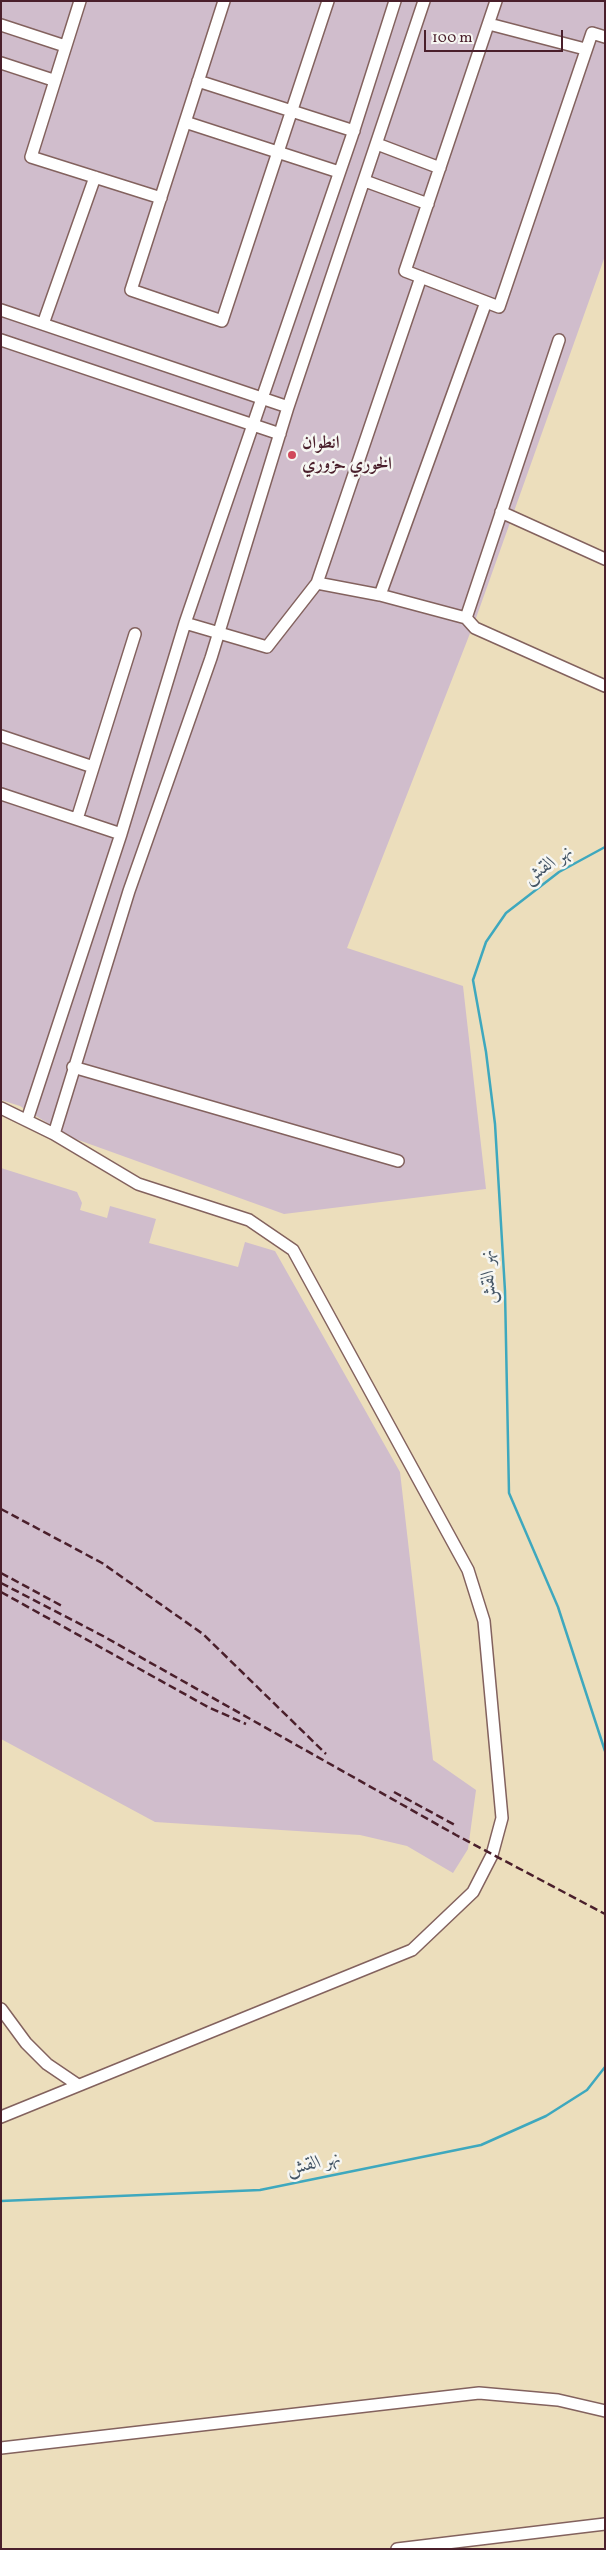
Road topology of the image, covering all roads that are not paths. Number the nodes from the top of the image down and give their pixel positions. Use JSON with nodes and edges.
{"nodes":[{"id":1,"x":80,"y":1,"type":"edge"},
{"id":2,"x":224,"y":1,"type":"edge"},
{"id":3,"x":328,"y":1,"type":"edge"},
{"id":4,"x":395,"y":1,"type":"edge"},
{"id":5,"x":424,"y":1,"type":"edge"},
{"id":6,"x":496,"y":1,"type":"edge"},
{"id":7,"x":489,"y":24,"type":"junction"},
{"id":8,"x":1,"y":25,"type":"edge"},
{"id":9,"x":605,"y":37,"type":"edge"},
{"id":10,"x":65,"y":46,"type":"junction"},
{"id":11,"x":586,"y":49,"type":"junction"},
{"id":12,"x":1,"y":63,"type":"edge"},
{"id":13,"x":54,"y":80,"type":"junction"},
{"id":14,"x":198,"y":81,"type":"junction"},
{"id":15,"x":291,"y":111,"type":"junction"},
{"id":16,"x":185,"y":122,"type":"junction"},
{"id":17,"x":354,"y":131,"type":"junction"},
{"id":18,"x":376,"y":144,"type":"junction"},
{"id":19,"x":278,"y":153,"type":"junction"},
{"id":20,"x":440,"y":168,"type":"junction"},
{"id":21,"x":339,"y":172,"type":"junction"},
{"id":22,"x":95,"y":177,"type":"junction"},
{"id":23,"x":365,"y":182,"type":"junction"},
{"id":24,"x":161,"y":198,"type":"junction"},
{"id":25,"x":428,"y":204,"type":"junction"},
{"id":26,"x":421,"y":277,"type":"junction"},
{"id":27,"x":486,"y":302,"type":"junction"},
{"id":28,"x":1,"y":310,"type":"edge"},
{"id":29,"x":43,"y":324,"type":"junction"},
{"id":30,"x":1,"y":340,"type":"edge"},
{"id":31,"x":559,"y":340,"type":"dead end"},
{"id":32,"x":262,"y":398,"type":"junction"},
{"id":33,"x":288,"y":407,"type":"junction"},
{"id":34,"x":253,"y":426,"type":"junction"},
{"id":35,"x":280,"y":434,"type":"junction"},
{"id":36,"x":501,"y":512,"type":"junction"},
{"id":37,"x":605,"y":559,"type":"edge"},
{"id":38,"x":318,"y":583,"type":"junction"},
{"id":39,"x":380,"y":595,"type":"junction"},
{"id":40,"x":466,"y":618,"type":"junction"},
{"id":41,"x":185,"y":622,"type":"junction"},
{"id":42,"x":218,"y":632,"type":"junction"},
{"id":43,"x":134,"y":634,"type":"dead end"},
{"id":44,"x":605,"y":686,"type":"edge"},
{"id":45,"x":1,"y":736,"type":"edge"},
{"id":46,"x":93,"y":767,"type":"junction"},
{"id":47,"x":1,"y":794,"type":"edge"},
{"id":48,"x":77,"y":819,"type":"junction"},
{"id":49,"x":121,"y":834,"type":"junction"},
{"id":50,"x":73,"y":1067,"type":"junction"},
{"id":51,"x":1,"y":1108,"type":"edge"},
{"id":52,"x":27,"y":1120,"type":"junction"},
{"id":53,"x":54,"y":1134,"type":"junction"},
{"id":54,"x":398,"y":1161,"type":"dead end"},
{"id":55,"x":1,"y":2010,"type":"edge"},
{"id":56,"x":78,"y":2085,"type":"junction"},
{"id":57,"x":1,"y":2117,"type":"edge"},
{"id":58,"x":605,"y":2411,"type":"edge"},
{"id":59,"x":1,"y":2448,"type":"edge"},
{"id":60,"x":605,"y":2524,"type":"edge"},
{"id":61,"x":397,"y":2549,"type":"edge"}],
"edges":[{"from":1,"to":10,"type":"street"},
{"from":2,"to":14,"type":"street"},
{"from":3,"to":15,"type":"street"},
{"from":4,"to":17,"type":"street"},
{"from":5,"to":18,"type":"street"},
{"from":6,"to":7,"type":"street"},
{"from":7,"to":11,"type":"street"},
{"from":7,"to":20,"type":"street"},
{"from":8,"to":10,"type":"street"},
{"from":9,"to":11,"type":"street"},
{"from":10,"to":13,"type":"street"},
{"from":11,"to":27,"type":"street"},
{"from":12,"to":13,"type":"street"},
{"from":13,"to":22,"type":"street"},
{"from":14,"to":15,"type":"street"},
{"from":14,"to":16,"type":"street"},
{"from":15,"to":17,"type":"street"},
{"from":15,"to":19,"type":"street"},
{"from":16,"to":19,"type":"street"},
{"from":16,"to":24,"type":"street"},
{"from":17,"to":21,"type":"street"},
{"from":18,"to":20,"type":"street"},
{"from":18,"to":23,"type":"street"},
{"from":19,"to":21,"type":"street"},
{"from":19,"to":24,"type":"street"},
{"from":20,"to":25,"type":"street"},
{"from":21,"to":32,"type":"street"},
{"from":22,"to":24,"type":"street"},
{"from":22,"to":29,"type":"street"},
{"from":23,"to":25,"type":"street"},
{"from":23,"to":33,"type":"street"},
{"from":25,"to":26,"type":"street"},
{"from":26,"to":27,"type":"street"},
{"from":26,"to":38,"type":"street"},
{"from":27,"to":39,"type":"street"},
{"from":28,"to":29,"type":"street"},
{"from":29,"to":32,"type":"street"},
{"from":30,"to":34,"type":"street"},
{"from":31,"to":36,"type":"street"},
{"from":32,"to":33,"type":"street"},
{"from":32,"to":34,"type":"street"},
{"from":33,"to":35,"type":"street"},
{"from":34,"to":35,"type":"street"},
{"from":34,"to":41,"type":"street"},
{"from":35,"to":42,"type":"street"},
{"from":36,"to":37,"type":"street"},
{"from":36,"to":40,"type":"street"},
{"from":38,"to":39,"type":"street"},
{"from":38,"to":42,"type":"street"},
{"from":39,"to":40,"type":"street"},
{"from":40,"to":44,"type":"street"},
{"from":41,"to":42,"type":"street"},
{"from":41,"to":49,"type":"street"},
{"from":42,"to":50,"type":"street"},
{"from":43,"to":46,"type":"street"},
{"from":45,"to":46,"type":"street"},
{"from":46,"to":48,"type":"street"},
{"from":47,"to":48,"type":"street"},
{"from":48,"to":49,"type":"street"},
{"from":49,"to":52,"type":"street"},
{"from":50,"to":53,"type":"street"},
{"from":50,"to":54,"type":"street"},
{"from":51,"to":52,"type":"street"},
{"from":52,"to":53,"type":"street"},
{"from":53,"to":56,"type":"street"},
{"from":55,"to":56,"type":"street"},
{"from":56,"to":57,"type":"street"},
{"from":58,"to":59,"type":"street"},
{"from":60,"to":61,"type":"street"}]}
